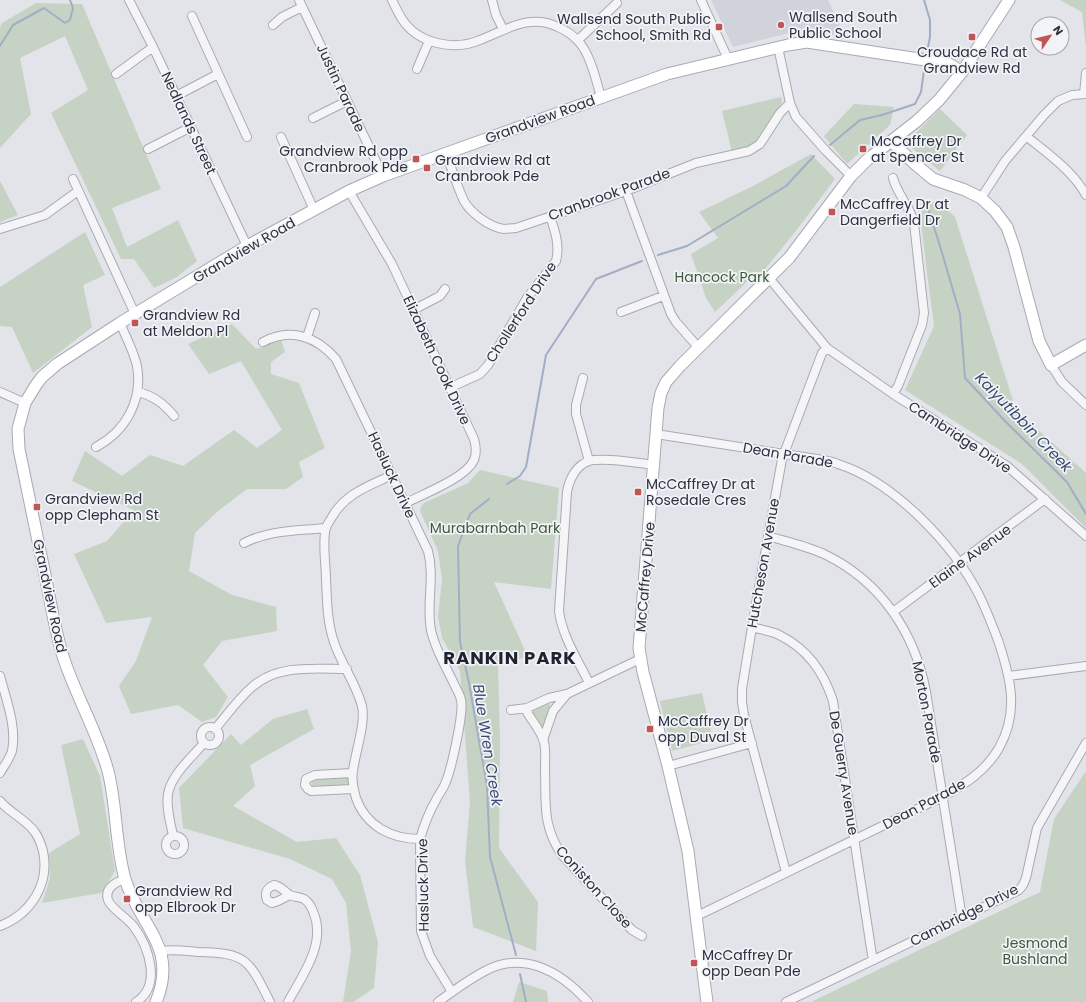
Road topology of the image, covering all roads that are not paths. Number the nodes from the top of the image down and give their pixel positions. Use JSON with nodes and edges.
{"nodes":[{"id":1,"x":129,"y":0,"type":"edge"},
{"id":2,"x":392,"y":0,"type":"edge"},
{"id":3,"x":492,"y":0,"type":"edge"},
{"id":4,"x":701,"y":0,"type":"edge"},
{"id":5,"x":1009,"y":0,"type":"edge"},
{"id":6,"x":300,"y":3,"type":"edge"},
{"id":7,"x":617,"y":3,"type":"dead end"},
{"id":8,"x":192,"y":16,"type":"dead end"},
{"id":9,"x":273,"y":25,"type":"dead end"},
{"id":10,"x":503,"y":29,"type":"junction"},
{"id":11,"x":578,"y":40,"type":"junction"},
{"id":12,"x":429,"y":41,"type":"junction"},
{"id":13,"x":153,"y":47,"type":"junction"},
{"id":14,"x":778,"y":47,"type":"junction"},
{"id":15,"x":728,"y":58,"type":"junction"},
{"id":16,"x":417,"y":69,"type":"dead end"},
{"id":17,"x":962,"y":72,"type":"junction"},
{"id":18,"x":1086,"y":72,"type":"edge"},
{"id":19,"x":116,"y":74,"type":"dead end"},
{"id":20,"x":218,"y":74,"type":"junction"},
{"id":21,"x":1085,"y":94,"type":"edge"},
{"id":22,"x":176,"y":96,"type":"junction"},
{"id":23,"x":601,"y":96,"type":"junction"},
{"id":24,"x":348,"y":102,"type":"junction"},
{"id":25,"x":790,"y":103,"type":"junction"},
{"id":26,"x":313,"y":118,"type":"dead end"},
{"id":27,"x":191,"y":127,"type":"junction"},
{"id":28,"x":1026,"y":136,"type":"junction"},
{"id":29,"x":247,"y":137,"type":"dead end"},
{"id":30,"x":281,"y":137,"type":"dead end"},
{"id":31,"x":891,"y":141,"type":"junction"},
{"id":32,"x":148,"y":148,"type":"dead end"},
{"id":33,"x":446,"y":154,"type":"junction"},
{"id":34,"x":382,"y":176,"type":"junction"},
{"id":35,"x":851,"y":176,"type":"junction"},
{"id":36,"x":893,"y":178,"type":"dead end"},
{"id":37,"x":73,"y":179,"type":"dead end"},
{"id":38,"x":78,"y":191,"type":"junction"},
{"id":39,"x":349,"y":191,"type":"junction"},
{"id":40,"x":626,"y":191,"type":"junction"},
{"id":41,"x":1086,"y":195,"type":"edge"},
{"id":42,"x":981,"y":198,"type":"junction"},
{"id":43,"x":314,"y":210,"type":"junction"},
{"id":44,"x":550,"y":216,"type":"junction"},
{"id":45,"x":0,"y":230,"type":"edge"},
{"id":46,"x":247,"y":246,"type":"junction"},
{"id":47,"x":769,"y":278,"type":"junction"},
{"id":48,"x":445,"y":289,"type":"dead end"},
{"id":49,"x":663,"y":296,"type":"junction"},
{"id":50,"x":413,"y":310,"type":"junction"},
{"id":51,"x":620,"y":312,"type":"dead end"},
{"id":52,"x":315,"y":313,"type":"dead end"},
{"id":53,"x":135,"y":314,"type":"junction"},
{"id":54,"x":120,"y":323,"type":"junction"},
{"id":55,"x":307,"y":337,"type":"junction"},
{"id":56,"x":263,"y":342,"type":"dead end"},
{"id":57,"x":1086,"y":345,"type":"edge"},
{"id":58,"x":698,"y":347,"type":"junction"},
{"id":59,"x":827,"y":348,"type":"junction"},
{"id":60,"x":1051,"y":365,"type":"junction"},
{"id":61,"x":583,"y":378,"type":"dead end"},
{"id":62,"x":449,"y":388,"type":"junction"},
{"id":63,"x":0,"y":392,"type":"edge"},
{"id":64,"x":138,"y":392,"type":"junction"},
{"id":65,"x":893,"y":394,"type":"junction"},
{"id":66,"x":25,"y":403,"type":"junction"},
{"id":67,"x":1086,"y":405,"type":"edge"},
{"id":68,"x":174,"y":416,"type":"dead end"},
{"id":69,"x":656,"y":434,"type":"junction"},
{"id":70,"x":96,"y":447,"type":"dead end"},
{"id":71,"x":783,"y":453,"type":"junction"},
{"id":72,"x":589,"y":461,"type":"junction"},
{"id":73,"x":654,"y":465,"type":"junction"},
{"id":74,"x":392,"y":475,"type":"junction"},
{"id":75,"x":1045,"y":499,"type":"junction"},
{"id":76,"x":406,"y":503,"type":"junction"},
{"id":77,"x":325,"y":528,"type":"junction"},
{"id":78,"x":768,"y":536,"type":"junction"},
{"id":79,"x":1086,"y":536,"type":"edge"},
{"id":80,"x":244,"y":543,"type":"dead end"},
{"id":81,"x":960,"y":563,"type":"junction"},
{"id":82,"x":893,"y":612,"type":"junction"},
{"id":83,"x":752,"y":627,"type":"junction"},
{"id":84,"x":640,"y":660,"type":"junction"},
{"id":85,"x":1086,"y":666,"type":"edge"},
{"id":86,"x":346,"y":669,"type":"junction"},
{"id":87,"x":0,"y":676,"type":"edge"},
{"id":88,"x":1009,"y":676,"type":"junction"},
{"id":89,"x":589,"y":683,"type":"junction"},
{"id":90,"x":567,"y":694,"type":"junction"},
{"id":91,"x":527,"y":708,"type":"junction"},
{"id":92,"x":511,"y":710,"type":"dead end"},
{"id":93,"x":215,"y":729,"type":"junction"},
{"id":94,"x":544,"y":740,"type":"junction"},
{"id":95,"x":204,"y":742,"type":"junction"},
{"id":96,"x":752,"y":743,"type":"junction"},
{"id":97,"x":1086,"y":743,"type":"edge"},
{"id":98,"x":668,"y":766,"type":"junction"},
{"id":99,"x":0,"y":773,"type":"edge"},
{"id":100,"x":352,"y":773,"type":"junction"},
{"id":101,"x":353,"y":789,"type":"junction"},
{"id":102,"x":942,"y":797,"type":"junction"},
{"id":103,"x":0,"y":801,"type":"edge"},
{"id":104,"x":173,"y":835,"type":"dead end"},
{"id":105,"x":420,"y":839,"type":"junction"},
{"id":106,"x":854,"y":839,"type":"junction"},
{"id":107,"x":786,"y":872,"type":"junction"},
{"id":108,"x":125,"y":879,"type":"junction"},
{"id":109,"x":290,"y":895,"type":"dead end"},
{"id":110,"x":696,"y":916,"type":"junction"},
{"id":111,"x":963,"y":917,"type":"junction"},
{"id":112,"x":0,"y":926,"type":"edge"},
{"id":113,"x":642,"y":936,"type":"dead end"},
{"id":114,"x":161,"y":951,"type":"junction"},
{"id":115,"x":874,"y":960,"type":"junction"},
{"id":116,"x":452,"y":992,"type":"junction"},
{"id":117,"x":136,"y":1002,"type":"edge"},
{"id":118,"x":156,"y":1002,"type":"edge"},
{"id":119,"x":270,"y":1002,"type":"edge"},
{"id":120,"x":288,"y":1002,"type":"edge"},
{"id":121,"x":438,"y":1002,"type":"edge"},
{"id":122,"x":588,"y":1002,"type":"edge"},
{"id":123,"x":707,"y":1002,"type":"edge"},
{"id":124,"x":786,"y":1002,"type":"edge"}],
"edges":[{"from":1,"to":13,"type":"street","name":"Nedlands Street"},
{"from":2,"to":12,"type":"street"},
{"from":3,"to":10,"type":"street"},
{"from":4,"to":15,"type":"street"},
{"from":5,"to":17,"type":"street","name":"McCaffrey Drive"},
{"from":6,"to":9,"type":"street"},
{"from":6,"to":24,"type":"street","name":"Justin Parade"},
{"from":7,"to":11,"type":"street"},
{"from":8,"to":20,"type":"street"},
{"from":10,"to":11,"type":"street"},
{"from":10,"to":12,"type":"street"},
{"from":11,"to":23,"type":"street"},
{"from":12,"to":16,"type":"street"},
{"from":13,"to":19,"type":"street"},
{"from":13,"to":22,"type":"street","name":"Nedlands Street"},
{"from":14,"to":15,"type":"street","name":"Grandview Road"},
{"from":14,"to":17,"type":"street","name":"Grandview Road"},
{"from":14,"to":25,"type":"street"},
{"from":15,"to":23,"type":"street","name":"Grandview Road"},
{"from":17,"to":31,"type":"street","name":"McCaffrey Drive"},
{"from":18,"to":21,"type":"street"},
{"from":20,"to":22,"type":"street"},
{"from":20,"to":29,"type":"street"},
{"from":21,"to":28,"type":"street"},
{"from":22,"to":27,"type":"street","name":"Nedlands Street"},
{"from":23,"to":33,"type":"street","name":"Grandview Road"},
{"from":24,"to":26,"type":"street"},
{"from":24,"to":34,"type":"street","name":"Justin Parade"},
{"from":25,"to":35,"type":"street"},
{"from":25,"to":40,"type":"street","name":"Cranbrook Parade"},
{"from":27,"to":32,"type":"street"},
{"from":27,"to":46,"type":"street","name":"Nedlands Street"},
{"from":28,"to":41,"type":"street"},
{"from":28,"to":42,"type":"street"},
{"from":30,"to":43,"type":"street"},
{"from":31,"to":35,"type":"street","name":"McCaffrey Drive"},
{"from":31,"to":42,"type":"street"},
{"from":33,"to":34,"type":"street","name":"Grandview Road"},
{"from":33,"to":44,"type":"street","name":"Cranbrook Parade"},
{"from":34,"to":39,"type":"street","name":"Grandview Road"},
{"from":35,"to":47,"type":"street","name":"McCaffrey Drive"},
{"from":36,"to":65,"type":"street"},
{"from":37,"to":38,"type":"street"},
{"from":38,"to":45,"type":"street"},
{"from":38,"to":53,"type":"street"},
{"from":39,"to":43,"type":"street","name":"Grandview Road"},
{"from":39,"to":50,"type":"street","name":"Elizabeth Cook Drive"},
{"from":40,"to":44,"type":"street","name":"Cranbrook Parade"},
{"from":40,"to":49,"type":"street"},
{"from":42,"to":60,"type":"street"},
{"from":43,"to":46,"type":"street","name":"Grandview Road"},
{"from":44,"to":62,"type":"street","name":"Chollerford Drive"},
{"from":46,"to":53,"type":"street","name":"Grandview Road"},
{"from":47,"to":58,"type":"street","name":"McCaffrey Drive"},
{"from":47,"to":59,"type":"street"},
{"from":48,"to":50,"type":"street"},
{"from":49,"to":51,"type":"street"},
{"from":49,"to":58,"type":"street"},
{"from":50,"to":62,"type":"street","name":"Elizabeth Cook Drive"},
{"from":52,"to":55,"type":"street"},
{"from":53,"to":54,"type":"street","name":"Grandview Road"},
{"from":54,"to":64,"type":"street"},
{"from":54,"to":66,"type":"street","name":"Grandview Road"},
{"from":55,"to":56,"type":"street","name":"Hasluck Drive"},
{"from":55,"to":74,"type":"street","name":"Hasluck Drive"},
{"from":57,"to":60,"type":"street"},
{"from":58,"to":69,"type":"street","name":"McCaffrey Drive"},
{"from":59,"to":65,"type":"street","name":"Cambridge Drive"},
{"from":59,"to":71,"type":"street","name":"Hutcheson Avenue"},
{"from":60,"to":67,"type":"street"},
{"from":61,"to":72,"type":"street"},
{"from":62,"to":76,"type":"street","name":"Elizabeth Cook Drive"},
{"from":63,"to":66,"type":"street"},
{"from":64,"to":68,"type":"street"},
{"from":64,"to":70,"type":"street"},
{"from":65,"to":75,"type":"street","name":"Cambridge Drive"},
{"from":66,"to":108,"type":"street","name":"Grandview Road"},
{"from":69,"to":71,"type":"street","name":"Dean Parade"},
{"from":69,"to":73,"type":"street","name":"McCaffrey Drive"},
{"from":71,"to":78,"type":"street","name":"Hutcheson Avenue"},
{"from":71,"to":81,"type":"street","name":"Dean Parade"},
{"from":72,"to":73,"type":"street"},
{"from":72,"to":89,"type":"street"},
{"from":73,"to":84,"type":"street","name":"McCaffrey Drive"},
{"from":74,"to":76,"type":"street","name":"Hasluck Drive"},
{"from":74,"to":77,"type":"street"},
{"from":75,"to":79,"type":"street","name":"Cambridge Drive"},
{"from":75,"to":81,"type":"street","name":"Elaine Avenue"},
{"from":76,"to":105,"type":"street","name":"Hasluck Drive"},
{"from":77,"to":80,"type":"street"},
{"from":77,"to":86,"type":"street"},
{"from":78,"to":82,"type":"street","name":"Morton Parade"},
{"from":78,"to":83,"type":"street","name":"Hutcheson Avenue"},
{"from":81,"to":82,"type":"street","name":"Elaine Avenue"},
{"from":81,"to":88,"type":"street","name":"Dean Parade"},
{"from":82,"to":102,"type":"street","name":"Morton Parade"},
{"from":83,"to":96,"type":"street","name":"Hutcheson Avenue"},
{"from":83,"to":106,"type":"street","name":"De Guerry Avenue"},
{"from":84,"to":89,"type":"street","name":"Coniston Close"},
{"from":84,"to":98,"type":"street","name":"McCaffrey Drive"},
{"from":85,"to":88,"type":"street"},
{"from":86,"to":93,"type":"street"},
{"from":86,"to":100,"type":"street"},
{"from":87,"to":99,"type":"street"},
{"from":88,"to":102,"type":"street","name":"Dean Parade"},
{"from":89,"to":90,"type":"street","name":"Coniston Close"},
{"from":90,"to":91,"type":"street","name":"Coniston Close"},
{"from":90,"to":94,"type":"street","name":"Coniston Close"},
{"from":91,"to":92,"type":"street","name":"Coniston Close"},
{"from":91,"to":94,"type":"street","name":"Coniston Close"},
{"from":93,"to":95,"type":"street"},
{"from":93,"to":95,"type":"street"},
{"from":94,"to":113,"type":"street","name":"Coniston Close"},
{"from":95,"to":104,"type":"street"},
{"from":96,"to":98,"type":"street"},
{"from":96,"to":107,"type":"street","name":"Hutcheson Avenue"},
{"from":97,"to":111,"type":"street","name":"Cambridge Drive"},
{"from":98,"to":110,"type":"street","name":"McCaffrey Drive"},
{"from":100,"to":101,"type":"street"},
{"from":100,"to":101,"type":"street"},
{"from":101,"to":105,"type":"street"},
{"from":102,"to":106,"type":"street","name":"Dean Parade"},
{"from":102,"to":111,"type":"street","name":"Morton Parade"},
{"from":103,"to":112,"type":"street"},
{"from":105,"to":116,"type":"street","name":"Hasluck Drive"},
{"from":106,"to":107,"type":"street","name":"Dean Parade"},
{"from":106,"to":115,"type":"street","name":"De Guerry Avenue"},
{"from":107,"to":110,"type":"street","name":"Dean Parade"},
{"from":108,"to":114,"type":"street","name":"Grandview Road"},
{"from":108,"to":117,"type":"street"},
{"from":109,"to":120,"type":"street"},
{"from":110,"to":123,"type":"street","name":"McCaffrey Drive"},
{"from":111,"to":115,"type":"street","name":"Cambridge Drive"},
{"from":114,"to":118,"type":"street","name":"Grandview Road"},
{"from":114,"to":119,"type":"street"},
{"from":115,"to":124,"type":"street","name":"Cambridge Drive"},
{"from":116,"to":121,"type":"street"},
{"from":116,"to":122,"type":"street"}]}
